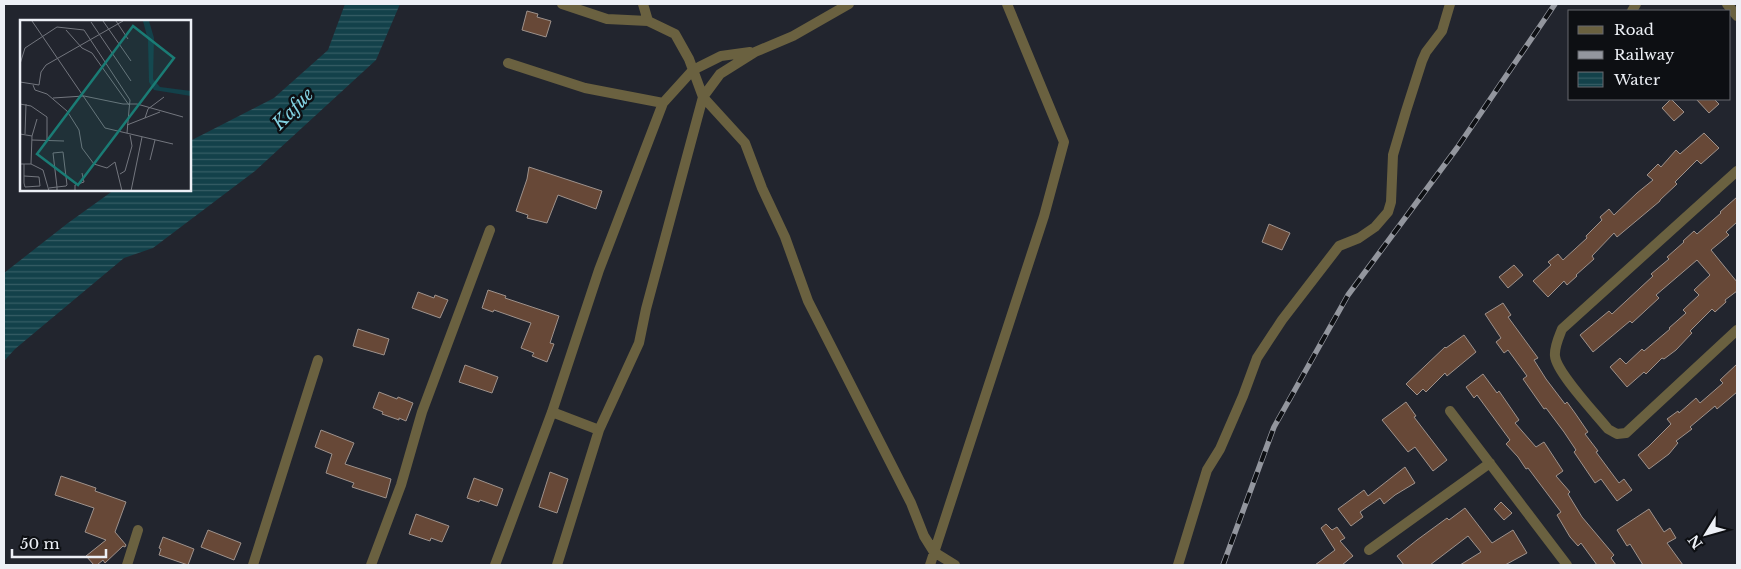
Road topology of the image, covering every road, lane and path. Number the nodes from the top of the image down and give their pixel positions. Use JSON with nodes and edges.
{"nodes":[{"id":1,"x":562,"y":4,"type":"edge"},
{"id":2,"x":643,"y":4,"type":"edge"},
{"id":3,"x":849,"y":4,"type":"edge"},
{"id":4,"x":1007,"y":4,"type":"edge"},
{"id":5,"x":1450,"y":4,"type":"edge"},
{"id":6,"x":1727,"y":4,"type":"edge"},
{"id":7,"x":1737,"y":16,"type":"edge"},
{"id":8,"x":648,"y":21,"type":"junction"},
{"id":9,"x":755,"y":52,"type":"junction"},
{"id":10,"x":508,"y":63,"type":"dead end"},
{"id":11,"x":692,"y":71,"type":"junction"},
{"id":12,"x":703,"y":97,"type":"junction"},
{"id":13,"x":664,"y":103,"type":"junction"},
{"id":14,"x":1737,"y":171,"type":"edge"},
{"id":15,"x":490,"y":230,"type":"dead end"},
{"id":16,"x":1737,"y":330,"type":"edge"},
{"id":17,"x":318,"y":360,"type":"dead end"},
{"id":18,"x":1450,"y":410,"type":"dead end"},
{"id":19,"x":552,"y":412,"type":"junction"},
{"id":20,"x":599,"y":430,"type":"junction"},
{"id":21,"x":1490,"y":464,"type":"junction"},
{"id":22,"x":138,"y":530,"type":"dead end"},
{"id":23,"x":1369,"y":550,"type":"dead end"},
{"id":24,"x":934,"y":552,"type":"junction"},
{"id":25,"x":1565,"y":564,"type":"edge"},
{"id":26,"x":127,"y":565,"type":"edge"},
{"id":27,"x":253,"y":565,"type":"edge"},
{"id":28,"x":371,"y":565,"type":"edge"},
{"id":29,"x":495,"y":565,"type":"edge"},
{"id":30,"x":556,"y":565,"type":"edge"},
{"id":31,"x":930,"y":565,"type":"edge"},
{"id":32,"x":955,"y":565,"type":"edge"},
{"id":33,"x":1178,"y":565,"type":"edge"}],
"edges":[{"from":1,"to":8,"type":"street"},
{"from":2,"to":8,"type":"street"},
{"from":3,"to":9,"type":"street"},
{"from":4,"to":24,"type":"street"},
{"from":5,"to":33,"type":"street"},
{"from":6,"to":7,"type":"street"},
{"from":8,"to":11,"type":"street"},
{"from":9,"to":11,"type":"street"},
{"from":9,"to":12,"type":"street"},
{"from":10,"to":13,"type":"street"},
{"from":11,"to":12,"type":"street"},
{"from":11,"to":13,"type":"street"},
{"from":12,"to":20,"type":"street"},
{"from":12,"to":24,"type":"street"},
{"from":13,"to":19,"type":"street"},
{"from":14,"to":16,"type":"street"},
{"from":15,"to":28,"type":"street"},
{"from":17,"to":27,"type":"street"},
{"from":18,"to":21,"type":"street"},
{"from":19,"to":20,"type":"street"},
{"from":19,"to":29,"type":"street"},
{"from":20,"to":30,"type":"street"},
{"from":21,"to":23,"type":"street"},
{"from":21,"to":25,"type":"street"},
{"from":22,"to":26,"type":"street"},
{"from":24,"to":31,"type":"street"},
{"from":24,"to":32,"type":"street"}]}
